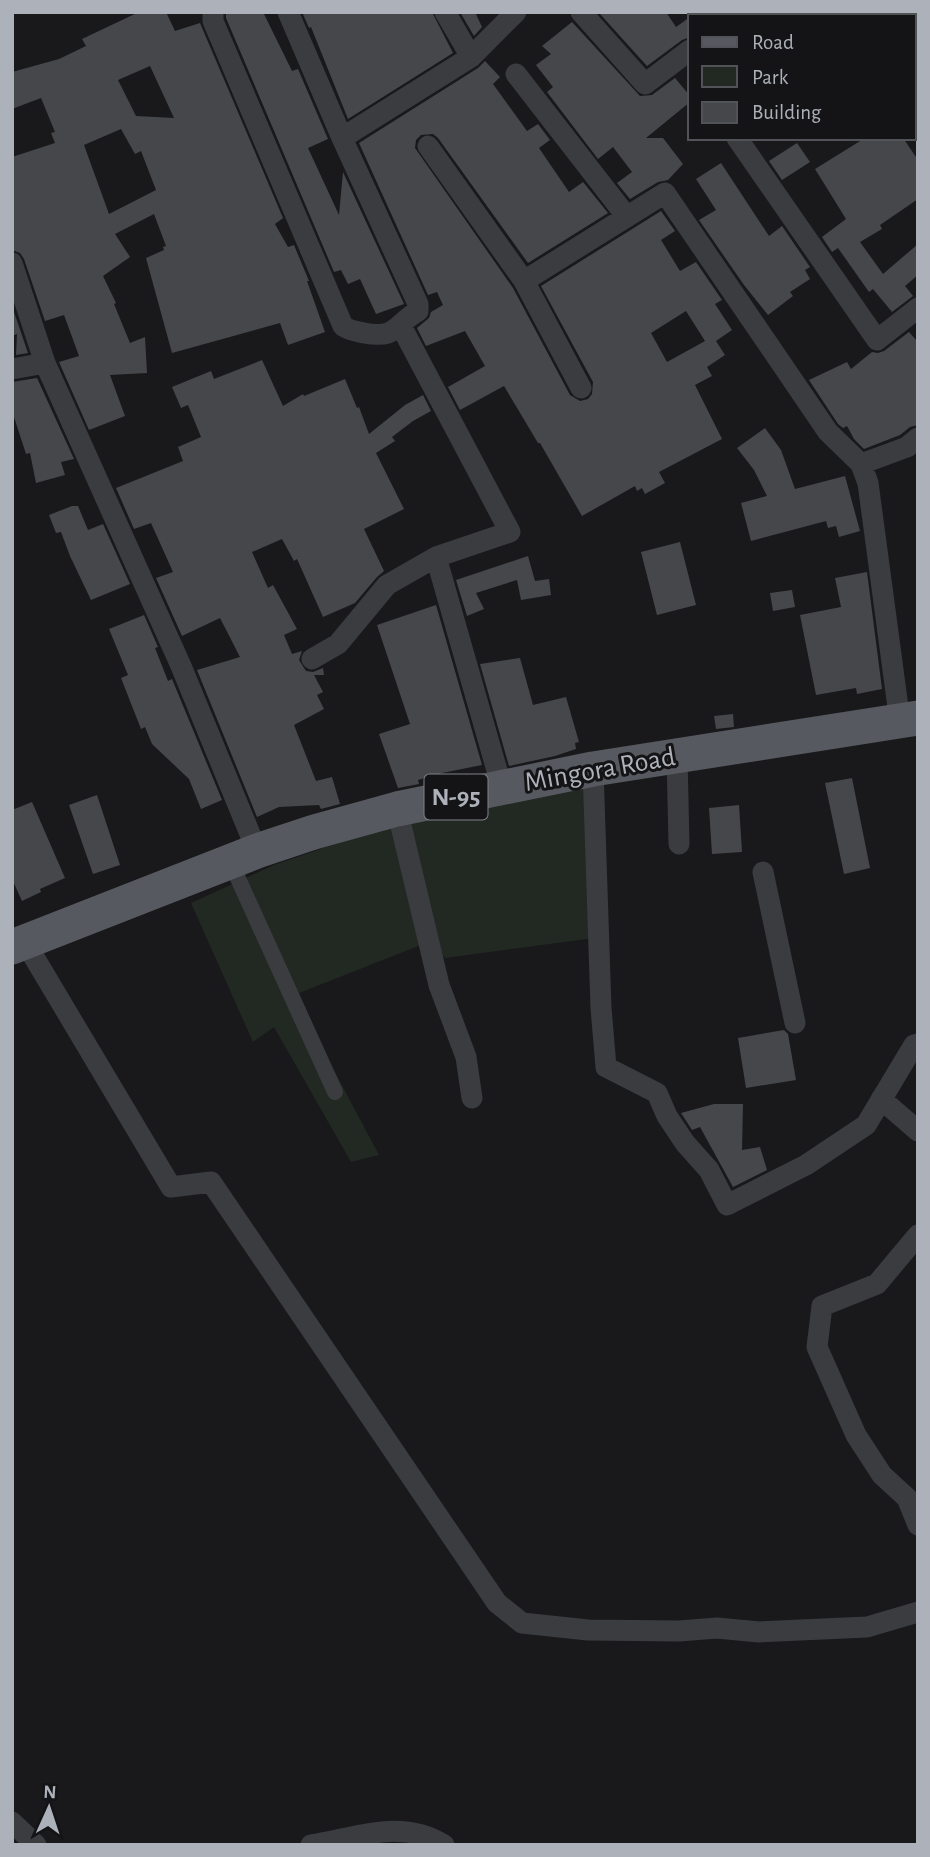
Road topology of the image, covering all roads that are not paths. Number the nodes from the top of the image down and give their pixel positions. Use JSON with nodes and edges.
{"nodes":[{"id":1,"x":213,"y":12,"type":"edge"},
{"id":2,"x":288,"y":12,"type":"edge"},
{"id":3,"x":445,"y":12,"type":"edge"},
{"id":4,"x":516,"y":12,"type":"edge"},
{"id":5,"x":580,"y":12,"type":"edge"},
{"id":6,"x":688,"y":52,"type":"edge"},
{"id":7,"x":471,"y":57,"type":"junction"},
{"id":8,"x":516,"y":75,"type":"dead end"},
{"id":9,"x":342,"y":138,"type":"junction"},
{"id":10,"x":738,"y":140,"type":"edge"},
{"id":11,"x":428,"y":146,"type":"dead end"},
{"id":12,"x":627,"y":217,"type":"junction"},
{"id":13,"x":12,"y":263,"type":"edge"},
{"id":14,"x":524,"y":281,"type":"junction"},
{"id":15,"x":918,"y":308,"type":"edge"},
{"id":16,"x":401,"y":326,"type":"junction"},
{"id":17,"x":45,"y":363,"type":"junction"},
{"id":18,"x":12,"y":369,"type":"edge"},
{"id":19,"x":581,"y":388,"type":"dead end"},
{"id":20,"x":918,"y":438,"type":"edge"},
{"id":21,"x":861,"y":464,"type":"junction"},
{"id":22,"x":436,"y":557,"type":"junction"},
{"id":23,"x":312,"y":659,"type":"dead end"},
{"id":24,"x":909,"y":720,"type":"edge"},
{"id":25,"x":677,"y":756,"type":"junction"},
{"id":26,"x":593,"y":769,"type":"junction"},
{"id":27,"x":502,"y":788,"type":"junction"},
{"id":28,"x":397,"y":809,"type":"junction"},
{"id":29,"x":679,"y":844,"type":"dead end"},
{"id":30,"x":244,"y":857,"type":"junction"},
{"id":31,"x":763,"y":872,"type":"dead end"},
{"id":32,"x":19,"y":945,"type":"edge"},
{"id":33,"x":795,"y":1023,"type":"dead end"},
{"id":34,"x":918,"y":1044,"type":"edge"},
{"id":35,"x":334,"y":1092,"type":"dead end"},
{"id":36,"x":472,"y":1098,"type":"dead end"},
{"id":37,"x":881,"y":1099,"type":"junction"},
{"id":38,"x":918,"y":1131,"type":"edge"},
{"id":39,"x":918,"y":1235,"type":"edge"},
{"id":40,"x":918,"y":1525,"type":"edge"},
{"id":41,"x":918,"y":1612,"type":"edge"},
{"id":42,"x":14,"y":1827,"type":"edge"},
{"id":43,"x":36,"y":1845,"type":"edge"},
{"id":44,"x":311,"y":1845,"type":"edge"},
{"id":45,"x":444,"y":1845,"type":"edge"}],
"edges":[{"from":1,"to":16,"type":"street"},
{"from":2,"to":9,"type":"street"},
{"from":3,"to":7,"type":"street"},
{"from":4,"to":7,"type":"street"},
{"from":5,"to":6,"type":"street"},
{"from":7,"to":9,"type":"street"},
{"from":8,"to":12,"type":"street"},
{"from":9,"to":16,"type":"street"},
{"from":10,"to":15,"type":"street"},
{"from":11,"to":14,"type":"street"},
{"from":12,"to":14,"type":"street"},
{"from":12,"to":21,"type":"street"},
{"from":13,"to":17,"type":"street"},
{"from":14,"to":19,"type":"street"},
{"from":16,"to":22,"type":"street"},
{"from":17,"to":18,"type":"street"},
{"from":17,"to":30,"type":"street"},
{"from":20,"to":21,"type":"street"},
{"from":21,"to":24,"type":"street"},
{"from":22,"to":23,"type":"street"},
{"from":22,"to":27,"type":"street"},
{"from":24,"to":25,"type":"main road","name":"Mingora Road","number":"N-95"},
{"from":25,"to":26,"type":"main road","name":"Mingora Road","number":"N-95"},
{"from":25,"to":29,"type":"street"},
{"from":26,"to":27,"type":"main road","name":"Mingora Road","number":"N-95"},
{"from":26,"to":37,"type":"street"},
{"from":27,"to":28,"type":"main road","name":"Mingora Road","number":"N-95"},
{"from":28,"to":30,"type":"main road","name":"Mingora Road","number":"N-95"},
{"from":28,"to":36,"type":"street"},
{"from":30,"to":32,"type":"main road","name":"Mingora Road","number":"N-95"},
{"from":30,"to":35,"type":"street"},
{"from":31,"to":33,"type":"street"},
{"from":32,"to":41,"type":"street"},
{"from":34,"to":37,"type":"street"},
{"from":37,"to":38,"type":"street"},
{"from":39,"to":40,"type":"street"},
{"from":42,"to":43,"type":"street"},
{"from":44,"to":45,"type":"street"}]}
